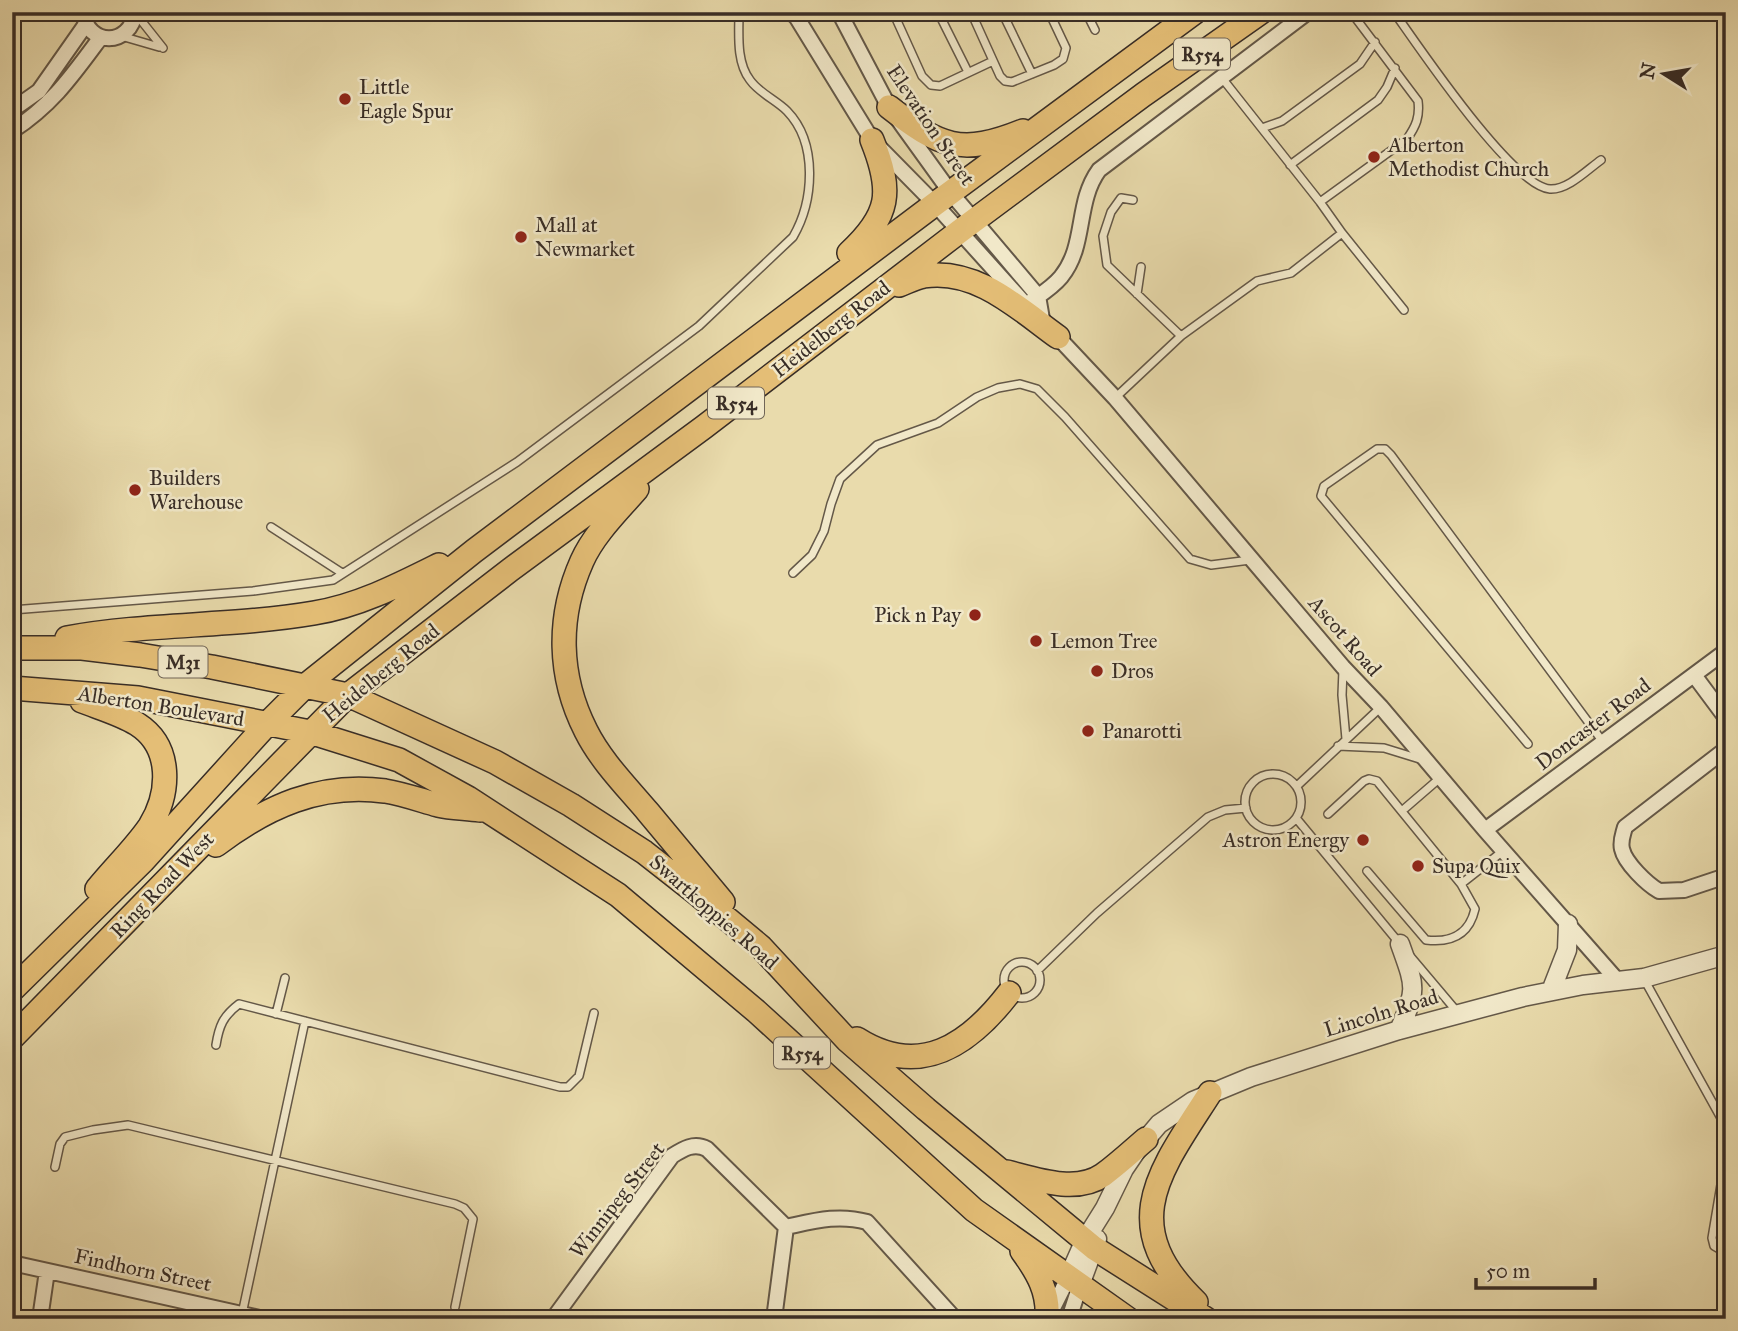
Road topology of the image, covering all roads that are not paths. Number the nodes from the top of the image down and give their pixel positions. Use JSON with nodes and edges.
{"nodes":[{"id":1,"x":739,"y":12,"type":"edge"},
{"id":2,"x":790,"y":12,"type":"edge"},
{"id":3,"x":839,"y":12,"type":"edge"},
{"id":4,"x":893,"y":12,"type":"edge"},
{"id":5,"x":938,"y":12,"type":"edge"},
{"id":6,"x":971,"y":12,"type":"edge"},
{"id":7,"x":1002,"y":12,"type":"edge"},
{"id":8,"x":1049,"y":12,"type":"edge"},
{"id":9,"x":1086,"y":12,"type":"edge"},
{"id":10,"x":1195,"y":12,"type":"edge"},
{"id":11,"x":1261,"y":12,"type":"edge"},
{"id":12,"x":1308,"y":12,"type":"edge"},
{"id":13,"x":1351,"y":12,"type":"edge"},
{"id":14,"x":1394,"y":12,"type":"edge"},
{"id":15,"x":135,"y":13,"type":"edge"},
{"id":16,"x":85,"y":18,"type":"edge"},
{"id":17,"x":1095,"y":30,"type":"dead end"},
{"id":18,"x":121,"y":36,"type":"junction"},
{"id":19,"x":101,"y":37,"type":"junction"},
{"id":20,"x":1375,"y":43,"type":"junction"},
{"id":21,"x":993,"y":61,"type":"junction"},
{"id":22,"x":1395,"y":68,"type":"junction"},
{"id":23,"x":968,"y":72,"type":"junction"},
{"id":24,"x":1032,"y":74,"type":"junction"},
{"id":25,"x":1222,"y":78,"type":"junction"},
{"id":26,"x":889,"y":107,"type":"junction"},
{"id":27,"x":12,"y":110,"type":"edge"},
{"id":28,"x":1049,"y":121,"type":"junction"},
{"id":29,"x":1262,"y":128,"type":"junction"},
{"id":30,"x":12,"y":131,"type":"edge"},
{"id":31,"x":872,"y":140,"type":"junction"},
{"id":32,"x":1601,"y":160,"type":"dead end"},
{"id":33,"x":1290,"y":165,"type":"junction"},
{"id":34,"x":943,"y":199,"type":"junction"},
{"id":35,"x":1133,"y":200,"type":"dead end"},
{"id":36,"x":1320,"y":202,"type":"junction"},
{"id":37,"x":967,"y":226,"type":"junction"},
{"id":38,"x":1342,"y":233,"type":"junction"},
{"id":39,"x":1141,"y":267,"type":"dead end"},
{"id":40,"x":1137,"y":294,"type":"junction"},
{"id":41,"x":874,"y":296,"type":"junction"},
{"id":42,"x":1032,"y":300,"type":"junction"},
{"id":43,"x":1404,"y":310,"type":"dead end"},
{"id":44,"x":762,"y":334,"type":"junction"},
{"id":45,"x":1181,"y":336,"type":"junction"},
{"id":46,"x":1058,"y":337,"type":"junction"},
{"id":47,"x":1115,"y":398,"type":"junction"},
{"id":48,"x":665,"y":456,"type":"junction"},
{"id":49,"x":271,"y":527,"type":"dead end"},
{"id":50,"x":474,"y":551,"type":"junction"},
{"id":51,"x":1252,"y":560,"type":"junction"},
{"id":52,"x":342,"y":573,"type":"junction"},
{"id":53,"x":793,"y":573,"type":"dead end"},
{"id":54,"x":12,"y":610,"type":"edge"},
{"id":55,"x":12,"y":648,"type":"edge"},
{"id":56,"x":1726,"y":651,"type":"edge"},
{"id":57,"x":1343,"y":667,"type":"junction"},
{"id":58,"x":1694,"y":675,"type":"junction"},
{"id":59,"x":304,"y":686,"type":"junction"},
{"id":60,"x":12,"y":688,"type":"edge"},
{"id":61,"x":56,"y":691,"type":"junction"},
{"id":62,"x":348,"y":695,"type":"junction"},
{"id":63,"x":1381,"y":707,"type":"junction"},
{"id":64,"x":1726,"y":718,"type":"edge"},
{"id":65,"x":268,"y":723,"type":"junction"},
{"id":66,"x":310,"y":732,"type":"junction"},
{"id":67,"x":1346,"y":739,"type":"junction"},
{"id":68,"x":1603,"y":742,"type":"junction"},
{"id":69,"x":1528,"y":744,"type":"dead end"},
{"id":70,"x":1338,"y":746,"type":"junction"},
{"id":71,"x":1726,"y":749,"type":"edge"},
{"id":72,"x":1427,"y":761,"type":"junction"},
{"id":73,"x":1441,"y":777,"type":"junction"},
{"id":74,"x":1297,"y":786,"type":"junction"},
{"id":75,"x":1247,"y":808,"type":"junction"},
{"id":76,"x":1403,"y":810,"type":"junction"},
{"id":77,"x":487,"y":811,"type":"junction"},
{"id":78,"x":1328,"y":814,"type":"dead end"},
{"id":79,"x":1296,"y":818,"type":"junction"},
{"id":80,"x":1485,"y":830,"type":"junction"},
{"id":81,"x":1503,"y":851,"type":"junction"},
{"id":82,"x":1367,"y":871,"type":"dead end"},
{"id":83,"x":1726,"y":876,"type":"edge"},
{"id":84,"x":1461,"y":884,"type":"junction"},
{"id":85,"x":163,"y":885,"type":"junction"},
{"id":86,"x":1568,"y":924,"type":"junction"},
{"id":87,"x":1400,"y":944,"type":"junction"},
{"id":88,"x":59,"y":946,"type":"junction"},
{"id":89,"x":761,"y":947,"type":"junction"},
{"id":90,"x":1726,"y":954,"type":"edge"},
{"id":91,"x":1037,"y":971,"type":"junction"},
{"id":92,"x":285,"y":978,"type":"dead end"},
{"id":93,"x":1644,"y":978,"type":"junction"},
{"id":94,"x":1617,"y":980,"type":"junction"},
{"id":95,"x":12,"y":990,"type":"edge"},
{"id":96,"x":1551,"y":991,"type":"junction"},
{"id":97,"x":1009,"y":993,"type":"junction"},
{"id":98,"x":594,"y":1013,"type":"dead end"},
{"id":99,"x":276,"y":1014,"type":"junction"},
{"id":100,"x":1459,"y":1014,"type":"junction"},
{"id":101,"x":826,"y":1017,"type":"junction"},
{"id":102,"x":305,"y":1021,"type":"junction"},
{"id":103,"x":1399,"y":1030,"type":"junction"},
{"id":104,"x":12,"y":1038,"type":"edge"},
{"id":105,"x":216,"y":1045,"type":"dead end"},
{"id":106,"x":1210,"y":1093,"type":"junction"},
{"id":107,"x":1726,"y":1126,"type":"edge"},
{"id":108,"x":1146,"y":1139,"type":"junction"},
{"id":109,"x":1726,"y":1155,"type":"edge"},
{"id":110,"x":275,"y":1161,"type":"junction"},
{"id":111,"x":55,"y":1167,"type":"dead end"},
{"id":112,"x":1000,"y":1170,"type":"junction"},
{"id":113,"x":786,"y":1227,"type":"junction"},
{"id":114,"x":1015,"y":1241,"type":"junction"},
{"id":115,"x":1090,"y":1244,"type":"junction"},
{"id":116,"x":1726,"y":1252,"type":"edge"},
{"id":117,"x":12,"y":1263,"type":"edge"},
{"id":118,"x":47,"y":1271,"type":"junction"},
{"id":119,"x":1074,"y":1281,"type":"junction"},
{"id":120,"x":455,"y":1307,"type":"dead end"},
{"id":121,"x":242,"y":1314,"type":"junction"},
{"id":122,"x":40,"y":1319,"type":"edge"},
{"id":123,"x":264,"y":1319,"type":"edge"},
{"id":124,"x":553,"y":1319,"type":"edge"},
{"id":125,"x":774,"y":1319,"type":"edge"},
{"id":126,"x":955,"y":1319,"type":"edge"},
{"id":127,"x":1047,"y":1319,"type":"edge"},
{"id":128,"x":1069,"y":1319,"type":"edge"},
{"id":129,"x":1128,"y":1319,"type":"edge"},
{"id":130,"x":1206,"y":1319,"type":"edge"},
{"id":131,"x":1214,"y":1319,"type":"edge"}],
"edges":[{"from":1,"to":52,"type":"lane"},
{"from":2,"to":31,"type":"street","name":"Elevation Street"},
{"from":3,"to":26,"type":"street","name":"Elevation Street"},
{"from":4,"to":23,"type":"lane"},
{"from":5,"to":23,"type":"lane"},
{"from":6,"to":21,"type":"lane"},
{"from":7,"to":24,"type":"lane"},
{"from":8,"to":24,"type":"lane"},
{"from":9,"to":17,"type":"lane"},
{"from":10,"to":28,"type":"main road","name":"Heidelberg Road","number":"R554"},
{"from":11,"to":37,"type":"main road","name":"Heidelberg Road","number":"R554"},
{"from":12,"to":25,"type":"street"},
{"from":13,"to":20,"type":"lane"},
{"from":14,"to":32,"type":"lane"},
{"from":15,"to":18,"type":"street"},
{"from":15,"to":18,"type":"lane"},
{"from":16,"to":19,"type":"street"},
{"from":16,"to":27,"type":"street"},
{"from":18,"to":19,"type":"street"},
{"from":19,"to":30,"type":"street"},
{"from":20,"to":22,"type":"lane"},
{"from":20,"to":29,"type":"lane"},
{"from":21,"to":23,"type":"lane"},
{"from":21,"to":24,"type":"lane"},
{"from":22,"to":33,"type":"lane"},
{"from":22,"to":36,"type":"lane"},
{"from":25,"to":29,"type":"lane"},
{"from":25,"to":42,"type":"street"},
{"from":26,"to":28,"type":"main road"},
{"from":26,"to":34,"type":"street","name":"Elevation Street"},
{"from":28,"to":34,"type":"main road","name":"Heidelberg Road","number":"R554"},
{"from":29,"to":33,"type":"lane"},
{"from":31,"to":34,"type":"street","name":"Elevation Street"},
{"from":31,"to":44,"type":"main road"},
{"from":33,"to":36,"type":"lane"},
{"from":34,"to":37,"type":"street","name":"Elevation Street"},
{"from":34,"to":44,"type":"main road","name":"Heidelberg Road","number":"R554"},
{"from":35,"to":40,"type":"lane"},
{"from":36,"to":38,"type":"lane"},
{"from":37,"to":41,"type":"main road","name":"Heidelberg Road","number":"R554"},
{"from":37,"to":42,"type":"street"},
{"from":38,"to":43,"type":"lane"},
{"from":38,"to":45,"type":"lane"},
{"from":39,"to":40,"type":"lane"},
{"from":40,"to":45,"type":"lane"},
{"from":41,"to":46,"type":"main road"},
{"from":41,"to":48,"type":"main road","name":"Heidelberg Road","number":"R554"},
{"from":42,"to":46,"type":"street","name":"Ascot Road"},
{"from":44,"to":50,"type":"main road","name":"Heidelberg Road","number":"R554"},
{"from":45,"to":47,"type":"lane"},
{"from":46,"to":47,"type":"street","name":"Ascot Road"},
{"from":47,"to":51,"type":"street","name":"Ascot Road"},
{"from":48,"to":62,"type":"main road","name":"Heidelberg Road","number":"R554"},
{"from":48,"to":89,"type":"main road"},
{"from":49,"to":52,"type":"lane"},
{"from":50,"to":55,"type":"main road"},
{"from":50,"to":59,"type":"main road","name":"Heidelberg Road","number":"R554"},
{"from":51,"to":53,"type":"lane"},
{"from":51,"to":57,"type":"street","name":"Ascot Road"},
{"from":52,"to":54,"type":"lane"},
{"from":55,"to":59,"type":"main road","number":"M31"},
{"from":56,"to":58,"type":"street","name":"Doncaster Road"},
{"from":57,"to":63,"type":"street","name":"Ascot Road"},
{"from":57,"to":67,"type":"lane"},
{"from":58,"to":64,"type":"street"},
{"from":58,"to":68,"type":"street","name":"Doncaster Road"},
{"from":59,"to":62,"type":"main road","name":"Swartkoppies Road","number":"R554"},
{"from":59,"to":65,"type":"main road","name":"Heidelberg Road","number":"R554"},
{"from":60,"to":61,"type":"main road","name":"Alberton Boulevard","number":"M31"},
{"from":61,"to":65,"type":"main road","name":"Alberton Boulevard","number":"M31"},
{"from":61,"to":88,"type":"main road"},
{"from":62,"to":66,"type":"main road","name":"Heidelberg Road","number":"R554"},
{"from":62,"to":89,"type":"main road","name":"Swartkoppies Road","number":"R554"},
{"from":63,"to":67,"type":"lane"},
{"from":63,"to":72,"type":"street","name":"Ascot Road"},
{"from":65,"to":66,"type":"main road","number":"R554"},
{"from":65,"to":88,"type":"main road","name":"Ring Road West"},
{"from":66,"to":77,"type":"main road","number":"R554"},
{"from":66,"to":85,"type":"main road","name":"Ring Road West"},
{"from":67,"to":70,"type":"lane"},
{"from":68,"to":69,"type":"lane"},
{"from":68,"to":80,"type":"street","name":"Doncaster Road"},
{"from":70,"to":72,"type":"lane"},
{"from":70,"to":74,"type":"lane"},
{"from":71,"to":83,"type":"street"},
{"from":72,"to":73,"type":"street","name":"Ascot Road"},
{"from":73,"to":76,"type":"lane"},
{"from":73,"to":80,"type":"street","name":"Ascot Road"},
{"from":74,"to":75,"type":"lane"},
{"from":74,"to":79,"type":"lane"},
{"from":75,"to":79,"type":"lane"},
{"from":75,"to":91,"type":"lane"},
{"from":76,"to":78,"type":"lane"},
{"from":76,"to":84,"type":"lane"},
{"from":77,"to":85,"type":"main road"},
{"from":77,"to":114,"type":"main road","number":"R554"},
{"from":79,"to":87,"type":"lane"},
{"from":80,"to":81,"type":"street","name":"Ascot Road"},
{"from":81,"to":84,"type":"lane"},
{"from":81,"to":86,"type":"street","name":"Ascot Road"},
{"from":82,"to":84,"type":"lane"},
{"from":85,"to":104,"type":"main road","name":"Ring Road West"},
{"from":86,"to":94,"type":"street","name":"Ascot Road"},
{"from":86,"to":96,"type":"street"},
{"from":87,"to":100,"type":"lane"},
{"from":87,"to":103,"type":"street"},
{"from":88,"to":95,"type":"main road","name":"Ring Road West"},
{"from":89,"to":101,"type":"main road","name":"Swartkoppies Road","number":"R554"},
{"from":90,"to":93,"type":"street","name":"Lincoln Road"},
{"from":91,"to":97,"type":"lane"},
{"from":91,"to":97,"type":"lane"},
{"from":92,"to":99,"type":"lane"},
{"from":93,"to":94,"type":"street","name":"Lincoln Road"},
{"from":93,"to":107,"type":"lane"},
{"from":94,"to":96,"type":"street","name":"Lincoln Road"},
{"from":96,"to":100,"type":"street","name":"Lincoln Road"},
{"from":97,"to":101,"type":"main road"},
{"from":98,"to":102,"type":"lane"},
{"from":99,"to":102,"type":"lane"},
{"from":99,"to":105,"type":"lane"},
{"from":100,"to":103,"type":"street","name":"Lincoln Road"},
{"from":101,"to":112,"type":"main road","name":"Swartkoppies Road","number":"R554"},
{"from":102,"to":110,"type":"lane"},
{"from":103,"to":106,"type":"street","name":"Lincoln Road"},
{"from":106,"to":108,"type":"street","name":"Lincoln Road"},
{"from":106,"to":131,"type":"main road"},
{"from":108,"to":112,"type":"main road"},
{"from":108,"to":115,"type":"street","name":"Lincoln Road"},
{"from":109,"to":116,"type":"lane"},
{"from":110,"to":111,"type":"lane"},
{"from":110,"to":120,"type":"lane"},
{"from":110,"to":121,"type":"lane"},
{"from":112,"to":115,"type":"main road","name":"Swartkoppies Road","number":"R554"},
{"from":113,"to":124,"type":"street","name":"Winnipeg Street"},
{"from":113,"to":125,"type":"street"},
{"from":113,"to":126,"type":"street"},
{"from":114,"to":119,"type":"main road","number":"R554"},
{"from":114,"to":127,"type":"main road"},
{"from":115,"to":119,"type":"street","name":"Lincoln Road"},
{"from":115,"to":130,"type":"main road","name":"Swartkoppies Road","number":"R554"},
{"from":117,"to":118,"type":"street","name":"Findhorn Street"},
{"from":118,"to":121,"type":"street","name":"Findhorn Street"},
{"from":118,"to":122,"type":"street"},
{"from":119,"to":127,"type":"street"},
{"from":119,"to":128,"type":"street"},
{"from":119,"to":129,"type":"main road","number":"R554"},
{"from":121,"to":123,"type":"street","name":"Findhorn Street"}]}
